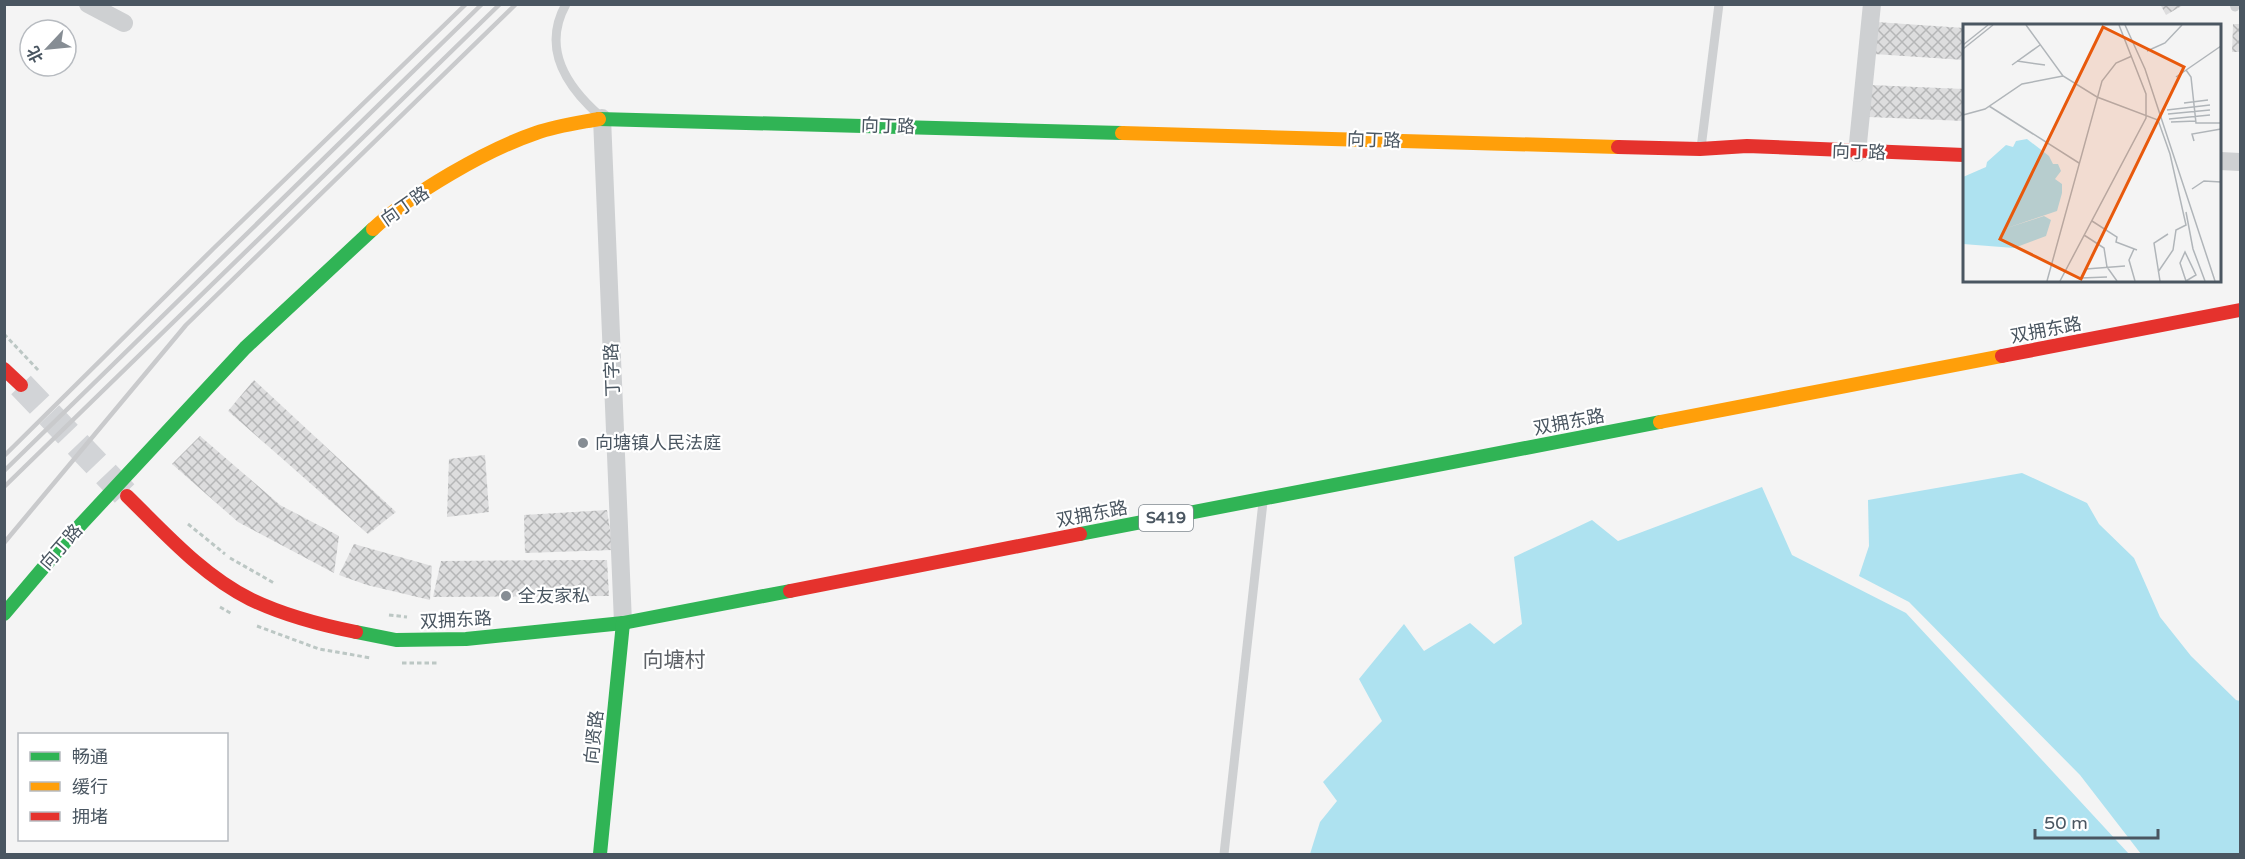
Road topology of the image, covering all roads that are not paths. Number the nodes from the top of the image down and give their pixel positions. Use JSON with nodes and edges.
{"nodes":[{"id":1,"x":88,"y":4,"type":"edge"},
{"id":2,"x":566,"y":4,"type":"edge"},
{"id":3,"x":1719,"y":4,"type":"edge"},
{"id":4,"x":1872,"y":4,"type":"edge"},
{"id":5,"x":124,"y":23,"type":"dead end"},
{"id":6,"x":602,"y":117,"type":"junction"},
{"id":7,"x":1700,"y":149,"type":"junction"},
{"id":8,"x":1857,"y":153,"type":"junction"},
{"id":9,"x":1963,"y":155,"type":"edge"},
{"id":10,"x":2221,"y":161,"type":"edge"},
{"id":11,"x":2241,"y":162,"type":"edge"},
{"id":12,"x":2241,"y":310,"type":"edge"},
{"id":13,"x":4,"y":369,"type":"edge"},
{"id":14,"x":21,"y":385,"type":"tunnel mouth"},
{"id":15,"x":128,"y":496,"type":"tunnel mouth"},
{"id":16,"x":1264,"y":499,"type":"junction"},
{"id":17,"x":4,"y":614,"type":"edge"},
{"id":18,"x":623,"y":623,"type":"junction"},
{"id":19,"x":600,"y":855,"type":"edge"},
{"id":20,"x":1224,"y":855,"type":"edge"}],
"edges":[{"from":1,"to":5,"type":"street"},
{"from":2,"to":6,"type":"lane"},
{"from":3,"to":7,"type":"lane"},
{"from":4,"to":8,"type":"street"},
{"from":6,"to":7,"type":"street","name":"向丁路"},
{"from":6,"to":17,"type":"street","name":"向丁路"},
{"from":6,"to":18,"type":"street","name":"丁字路"},
{"from":7,"to":8,"type":"street","name":"向丁路"},
{"from":8,"to":9,"type":"street","name":"向丁路"},
{"from":10,"to":11,"type":"street"},
{"from":12,"to":16,"type":"street","name":"双拥东路","number":"S419"},
{"from":13,"to":14,"type":"street"},
{"from":15,"to":18,"type":"street","name":"双拥东路","number":"S419"},
{"from":16,"to":18,"type":"street","name":"双拥东路","number":"S419"},
{"from":16,"to":20,"type":"lane"},
{"from":18,"to":19,"type":"street","name":"向贤路"}]}
